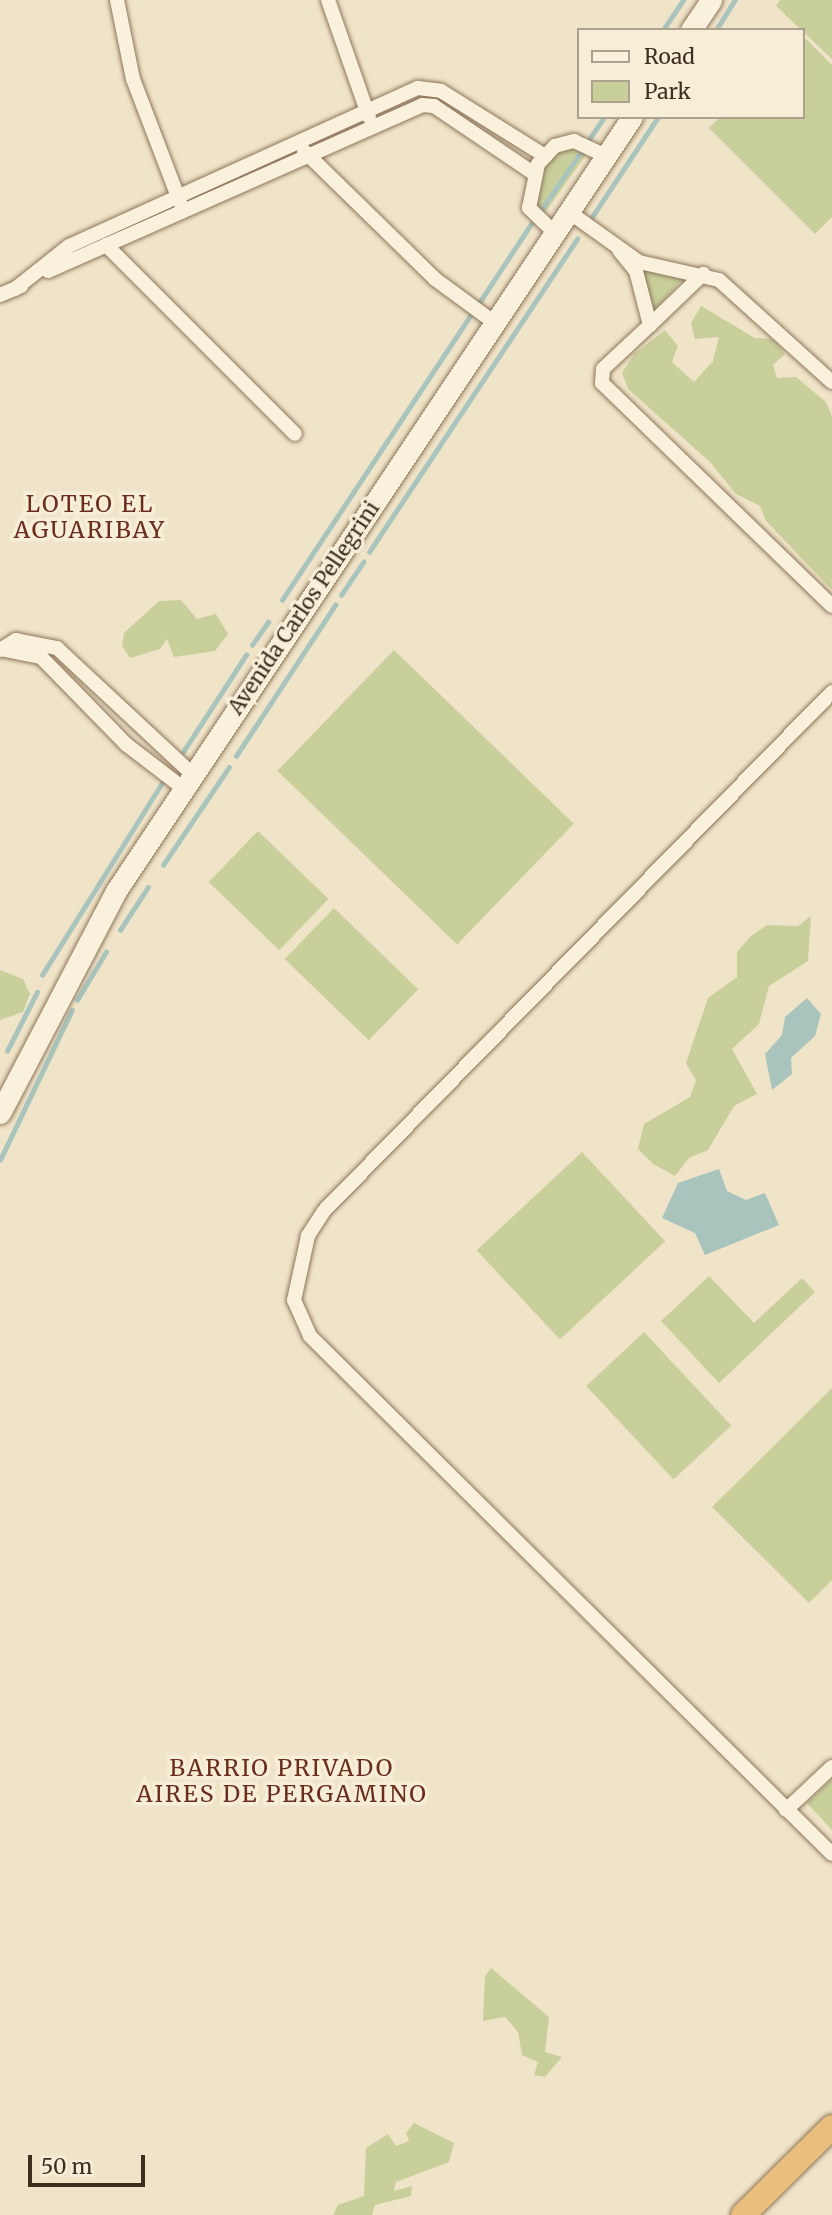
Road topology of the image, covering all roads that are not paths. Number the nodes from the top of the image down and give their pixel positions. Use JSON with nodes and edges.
{"nodes":[{"id":1,"x":117,"y":0,"type":"edge"},
{"id":2,"x":328,"y":0,"type":"edge"},
{"id":3,"x":711,"y":0,"type":"edge"},
{"id":4,"x":692,"y":28,"type":"edge"},
{"id":5,"x":365,"y":111,"type":"junction"},
{"id":6,"x":631,"y":119,"type":"edge"},
{"id":7,"x":373,"y":126,"type":"junction"},
{"id":8,"x":295,"y":143,"type":"junction"},
{"id":9,"x":310,"y":156,"type":"junction"},
{"id":10,"x":545,"y":156,"type":"junction"},
{"id":11,"x":606,"y":156,"type":"junction"},
{"id":12,"x":533,"y":173,"type":"junction"},
{"id":13,"x":177,"y":194,"type":"junction"},
{"id":14,"x":183,"y":210,"type":"junction"},
{"id":15,"x":569,"y":212,"type":"junction"},
{"id":16,"x":554,"y":232,"type":"junction"},
{"id":17,"x":106,"y":245,"type":"junction"},
{"id":18,"x":620,"y":250,"type":"junction"},
{"id":19,"x":703,"y":274,"type":"junction"},
{"id":20,"x":15,"y":289,"type":"junction"},
{"id":21,"x":0,"y":295,"type":"edge"},
{"id":22,"x":495,"y":323,"type":"junction"},
{"id":23,"x":650,"y":325,"type":"junction"},
{"id":24,"x":832,"y":382,"type":"edge"},
{"id":25,"x":295,"y":434,"type":"dead end"},
{"id":26,"x":832,"y":606,"type":"edge"},
{"id":27,"x":0,"y":650,"type":"edge"},
{"id":28,"x":832,"y":692,"type":"edge"},
{"id":29,"x":188,"y":781,"type":"junction"},
{"id":30,"x":0,"y":1113,"type":"edge"},
{"id":31,"x":832,"y":1767,"type":"edge"},
{"id":32,"x":786,"y":1810,"type":"junction"},
{"id":33,"x":832,"y":1854,"type":"edge"},
{"id":34,"x":832,"y":2127,"type":"edge"},
{"id":35,"x":743,"y":2215,"type":"edge"}],
"edges":[{"from":1,"to":13,"type":"street"},
{"from":2,"to":5,"type":"street"},
{"from":3,"to":4,"type":"main road"},
{"from":5,"to":7,"type":"street"},
{"from":5,"to":8,"type":"street"},
{"from":5,"to":10,"type":"street"},
{"from":6,"to":11,"type":"main road","name":"Avenida Carlos Pellegrini"},
{"from":7,"to":9,"type":"street"},
{"from":7,"to":12,"type":"street"},
{"from":8,"to":9,"type":"street"},
{"from":8,"to":13,"type":"street"},
{"from":9,"to":14,"type":"street"},
{"from":9,"to":22,"type":"street"},
{"from":10,"to":11,"type":"street"},
{"from":10,"to":12,"type":"street"},
{"from":11,"to":15,"type":"main road","name":"Avenida Carlos Pellegrini"},
{"from":12,"to":16,"type":"street"},
{"from":13,"to":14,"type":"street"},
{"from":13,"to":20,"type":"street"},
{"from":14,"to":17,"type":"street"},
{"from":15,"to":16,"type":"main road","name":"Avenida Carlos Pellegrini"},
{"from":15,"to":18,"type":"street"},
{"from":16,"to":22,"type":"main road","name":"Avenida Carlos Pellegrini"},
{"from":17,"to":20,"type":"street"},
{"from":17,"to":25,"type":"street"},
{"from":18,"to":19,"type":"street"},
{"from":18,"to":23,"type":"street"},
{"from":19,"to":23,"type":"street"},
{"from":19,"to":24,"type":"street"},
{"from":20,"to":21,"type":"street"},
{"from":22,"to":29,"type":"main road","name":"Avenida Carlos Pellegrini"},
{"from":23,"to":26,"type":"street"},
{"from":27,"to":29,"type":"street"},
{"from":28,"to":32,"type":"street"},
{"from":29,"to":30,"type":"main road","name":"Avenida Carlos Pellegrini"},
{"from":31,"to":32,"type":"street"},
{"from":32,"to":33,"type":"street"},
{"from":34,"to":35,"type":"highway"}]}
